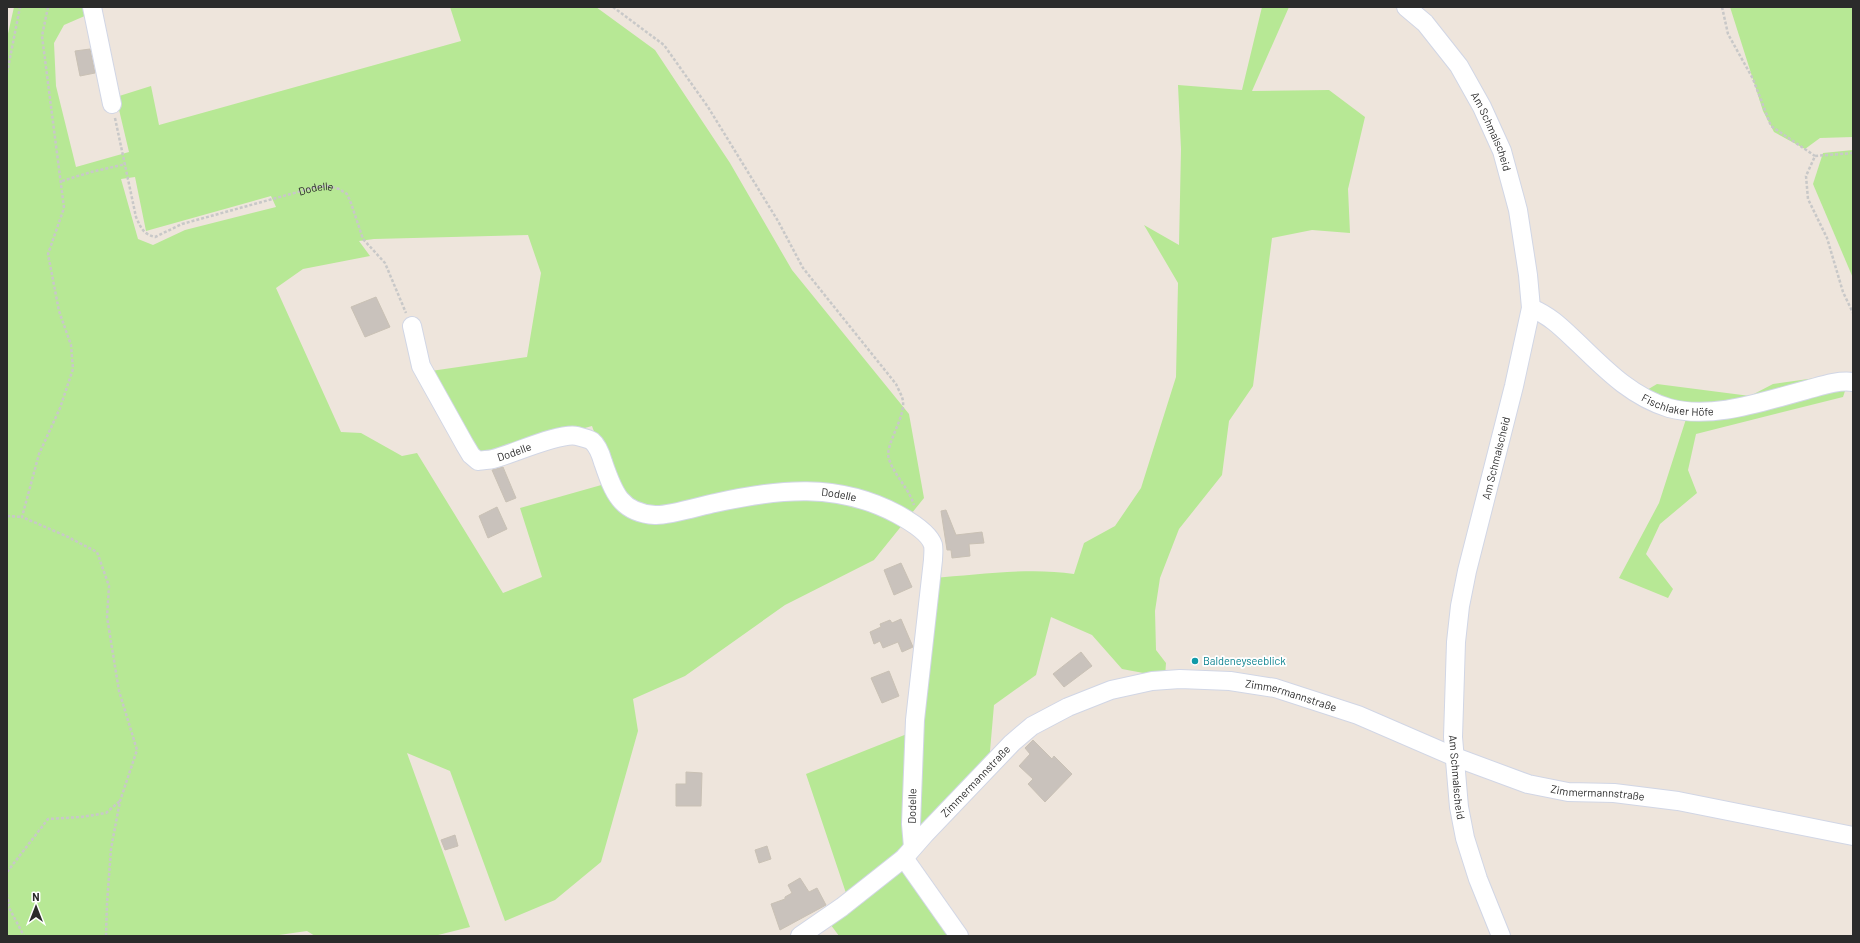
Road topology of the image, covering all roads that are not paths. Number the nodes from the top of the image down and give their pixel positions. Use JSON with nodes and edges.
{"nodes":[{"id":1,"x":92,"y":7,"type":"edge"},
{"id":2,"x":1406,"y":7,"type":"edge"},
{"id":3,"x":112,"y":104,"type":"road end"},
{"id":4,"x":1531,"y":308,"type":"junction"},
{"id":5,"x":412,"y":326,"type":"road end"},
{"id":6,"x":1853,"y":382,"type":"edge"},
{"id":7,"x":1455,"y":758,"type":"junction"},
{"id":8,"x":1853,"y":836,"type":"edge"},
{"id":9,"x":909,"y":852,"type":"junction"},
{"id":10,"x":800,"y":936,"type":"edge"},
{"id":11,"x":959,"y":936,"type":"edge"},
{"id":12,"x":1501,"y":936,"type":"edge"}],
"edges":[{"from":1,"to":3,"type":"street"},
{"from":2,"to":4,"type":"street","name":"Am Schmalscheid"},
{"from":4,"to":6,"type":"street","name":"Fischlaker Höfe"},
{"from":4,"to":7,"type":"street","name":"Am Schmalscheid"},
{"from":5,"to":9,"type":"street","name":"Dodelle"},
{"from":7,"to":8,"type":"street","name":"Zimmermannstraße"},
{"from":7,"to":9,"type":"street","name":"Zimmermannstraße"},
{"from":7,"to":12,"type":"street","name":"Am Schmalscheid"},
{"from":9,"to":10,"type":"street","name":"Zimmermannstraße"},
{"from":9,"to":11,"type":"street"}]}
